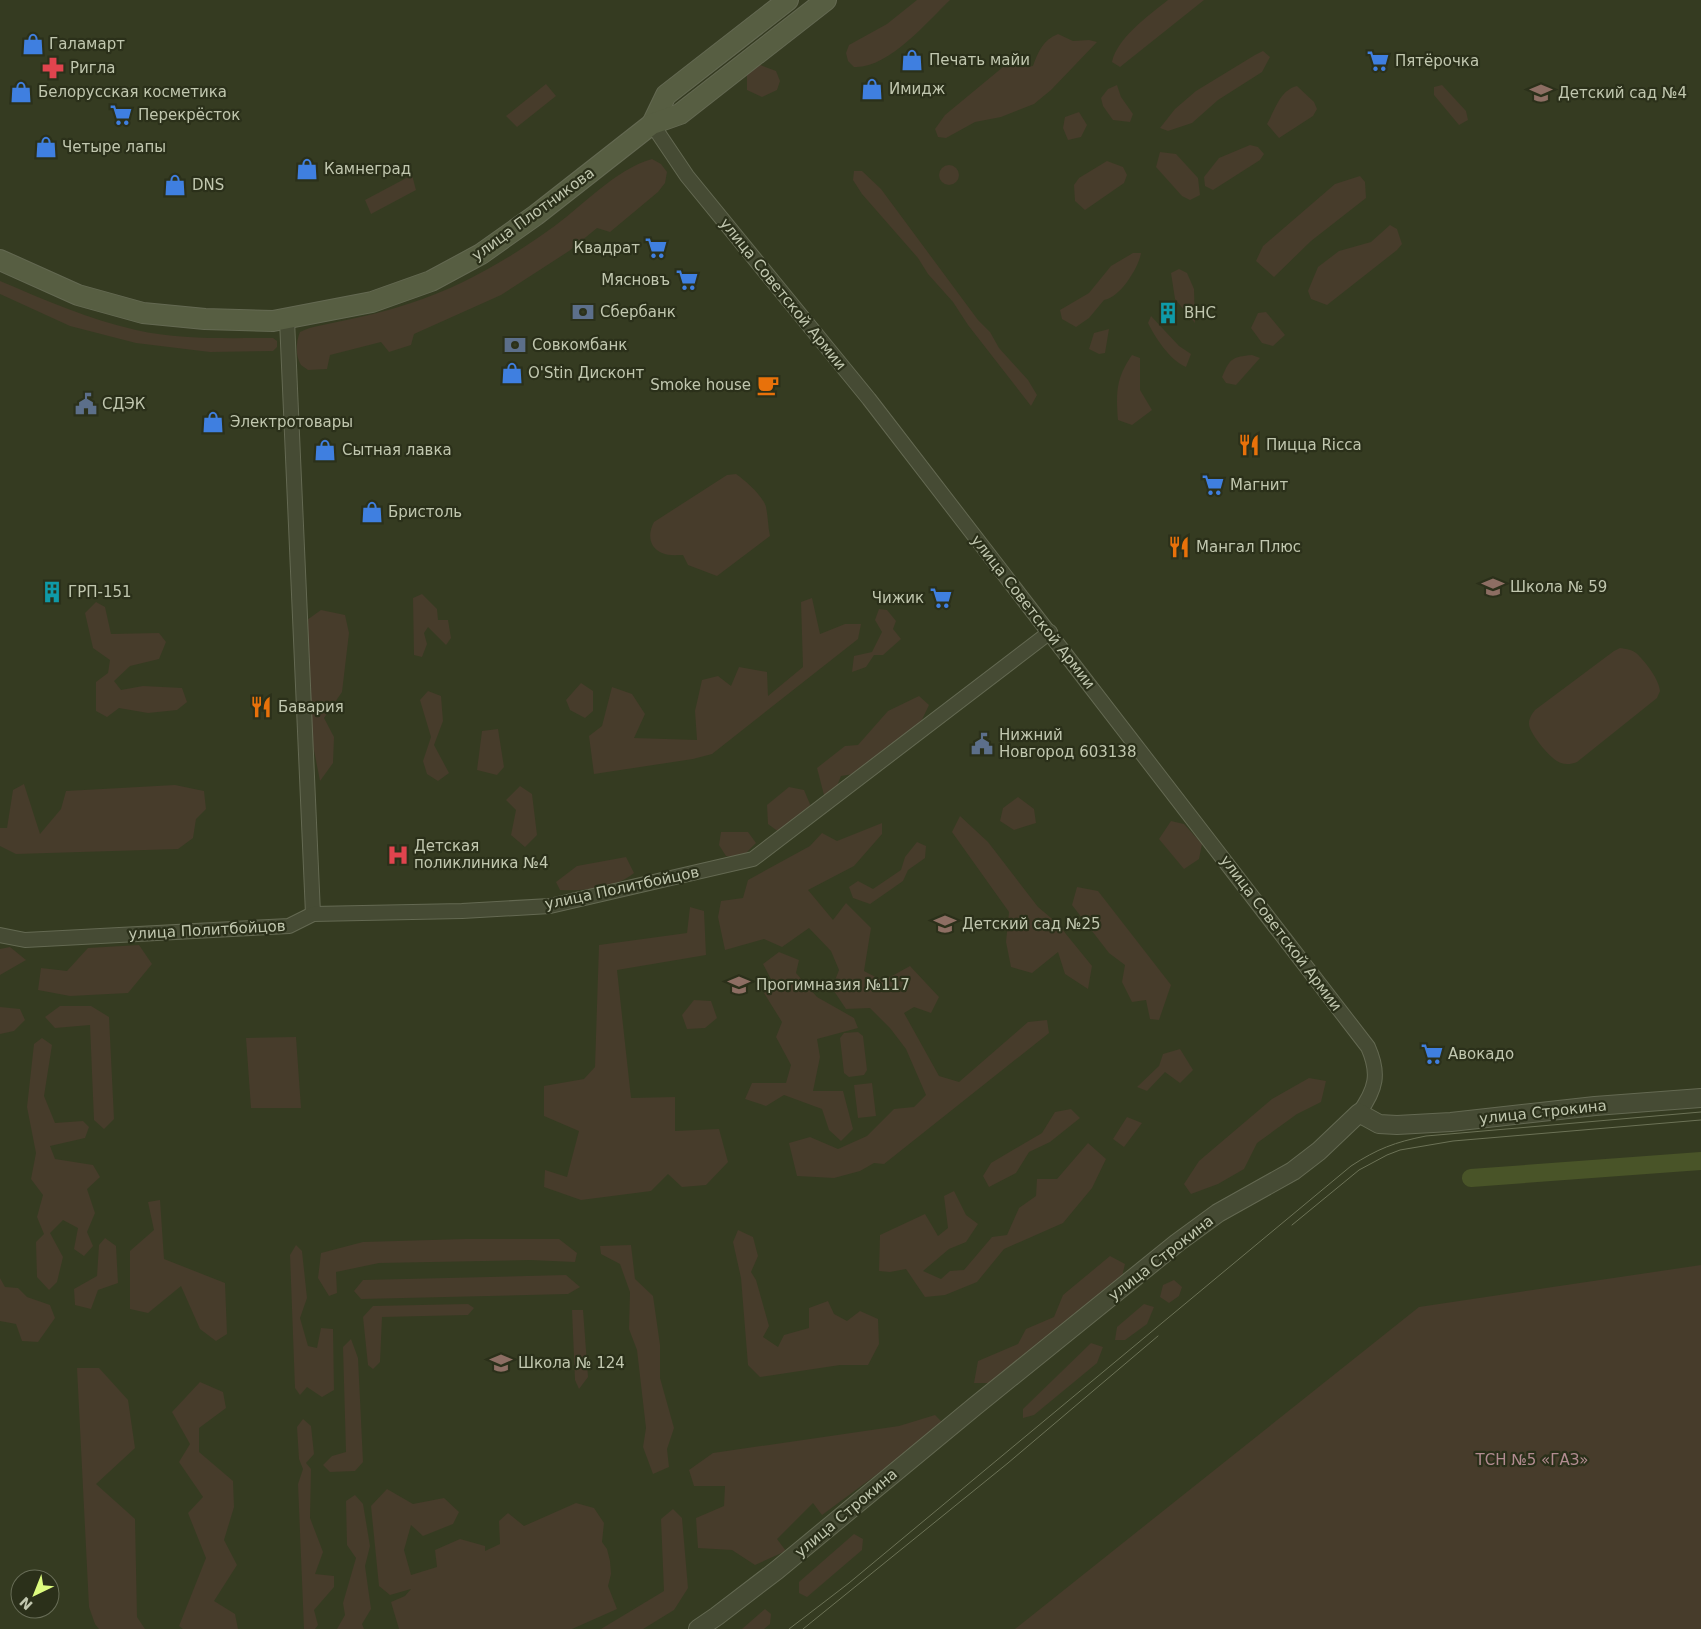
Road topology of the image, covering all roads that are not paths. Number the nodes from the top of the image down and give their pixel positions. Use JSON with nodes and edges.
{"nodes":[{"id":1,"x":788,"y":0,"type":"edge"},
{"id":2,"x":826,"y":0,"type":"edge"},
{"id":3,"x":652,"y":124,"type":"junction"},
{"id":4,"x":0,"y":260,"type":"edge"},
{"id":5,"x":287,"y":320,"type":"junction"},
{"id":6,"x":1050,"y":632,"type":"junction"},
{"id":7,"x":313,"y":914,"type":"junction"},
{"id":8,"x":0,"y":936,"type":"edge"},
{"id":9,"x":1701,"y":1098,"type":"edge"},
{"id":10,"x":1359,"y":1113,"type":"junction"},
{"id":11,"x":698,"y":1629,"type":"edge"}],
"edges":[{"from":1,"to":3,"type":"main road"},
{"from":2,"to":3,"type":"main road"},
{"from":3,"to":5,"type":"main road","name":"улица Плотникова"},
{"from":3,"to":6,"type":"street","name":"улица Советской Армии"},
{"from":4,"to":5,"type":"main road","name":"улица Плотникова"},
{"from":5,"to":7,"type":"street"},
{"from":6,"to":7,"type":"street","name":"улица Политбойцов"},
{"from":6,"to":10,"type":"street","name":"улица Советской Армии"},
{"from":7,"to":8,"type":"street","name":"улица Политбойцов"},
{"from":9,"to":10,"type":"street","name":"улица Строкина"},
{"from":10,"to":11,"type":"street","name":"улица Строкина"}]}
